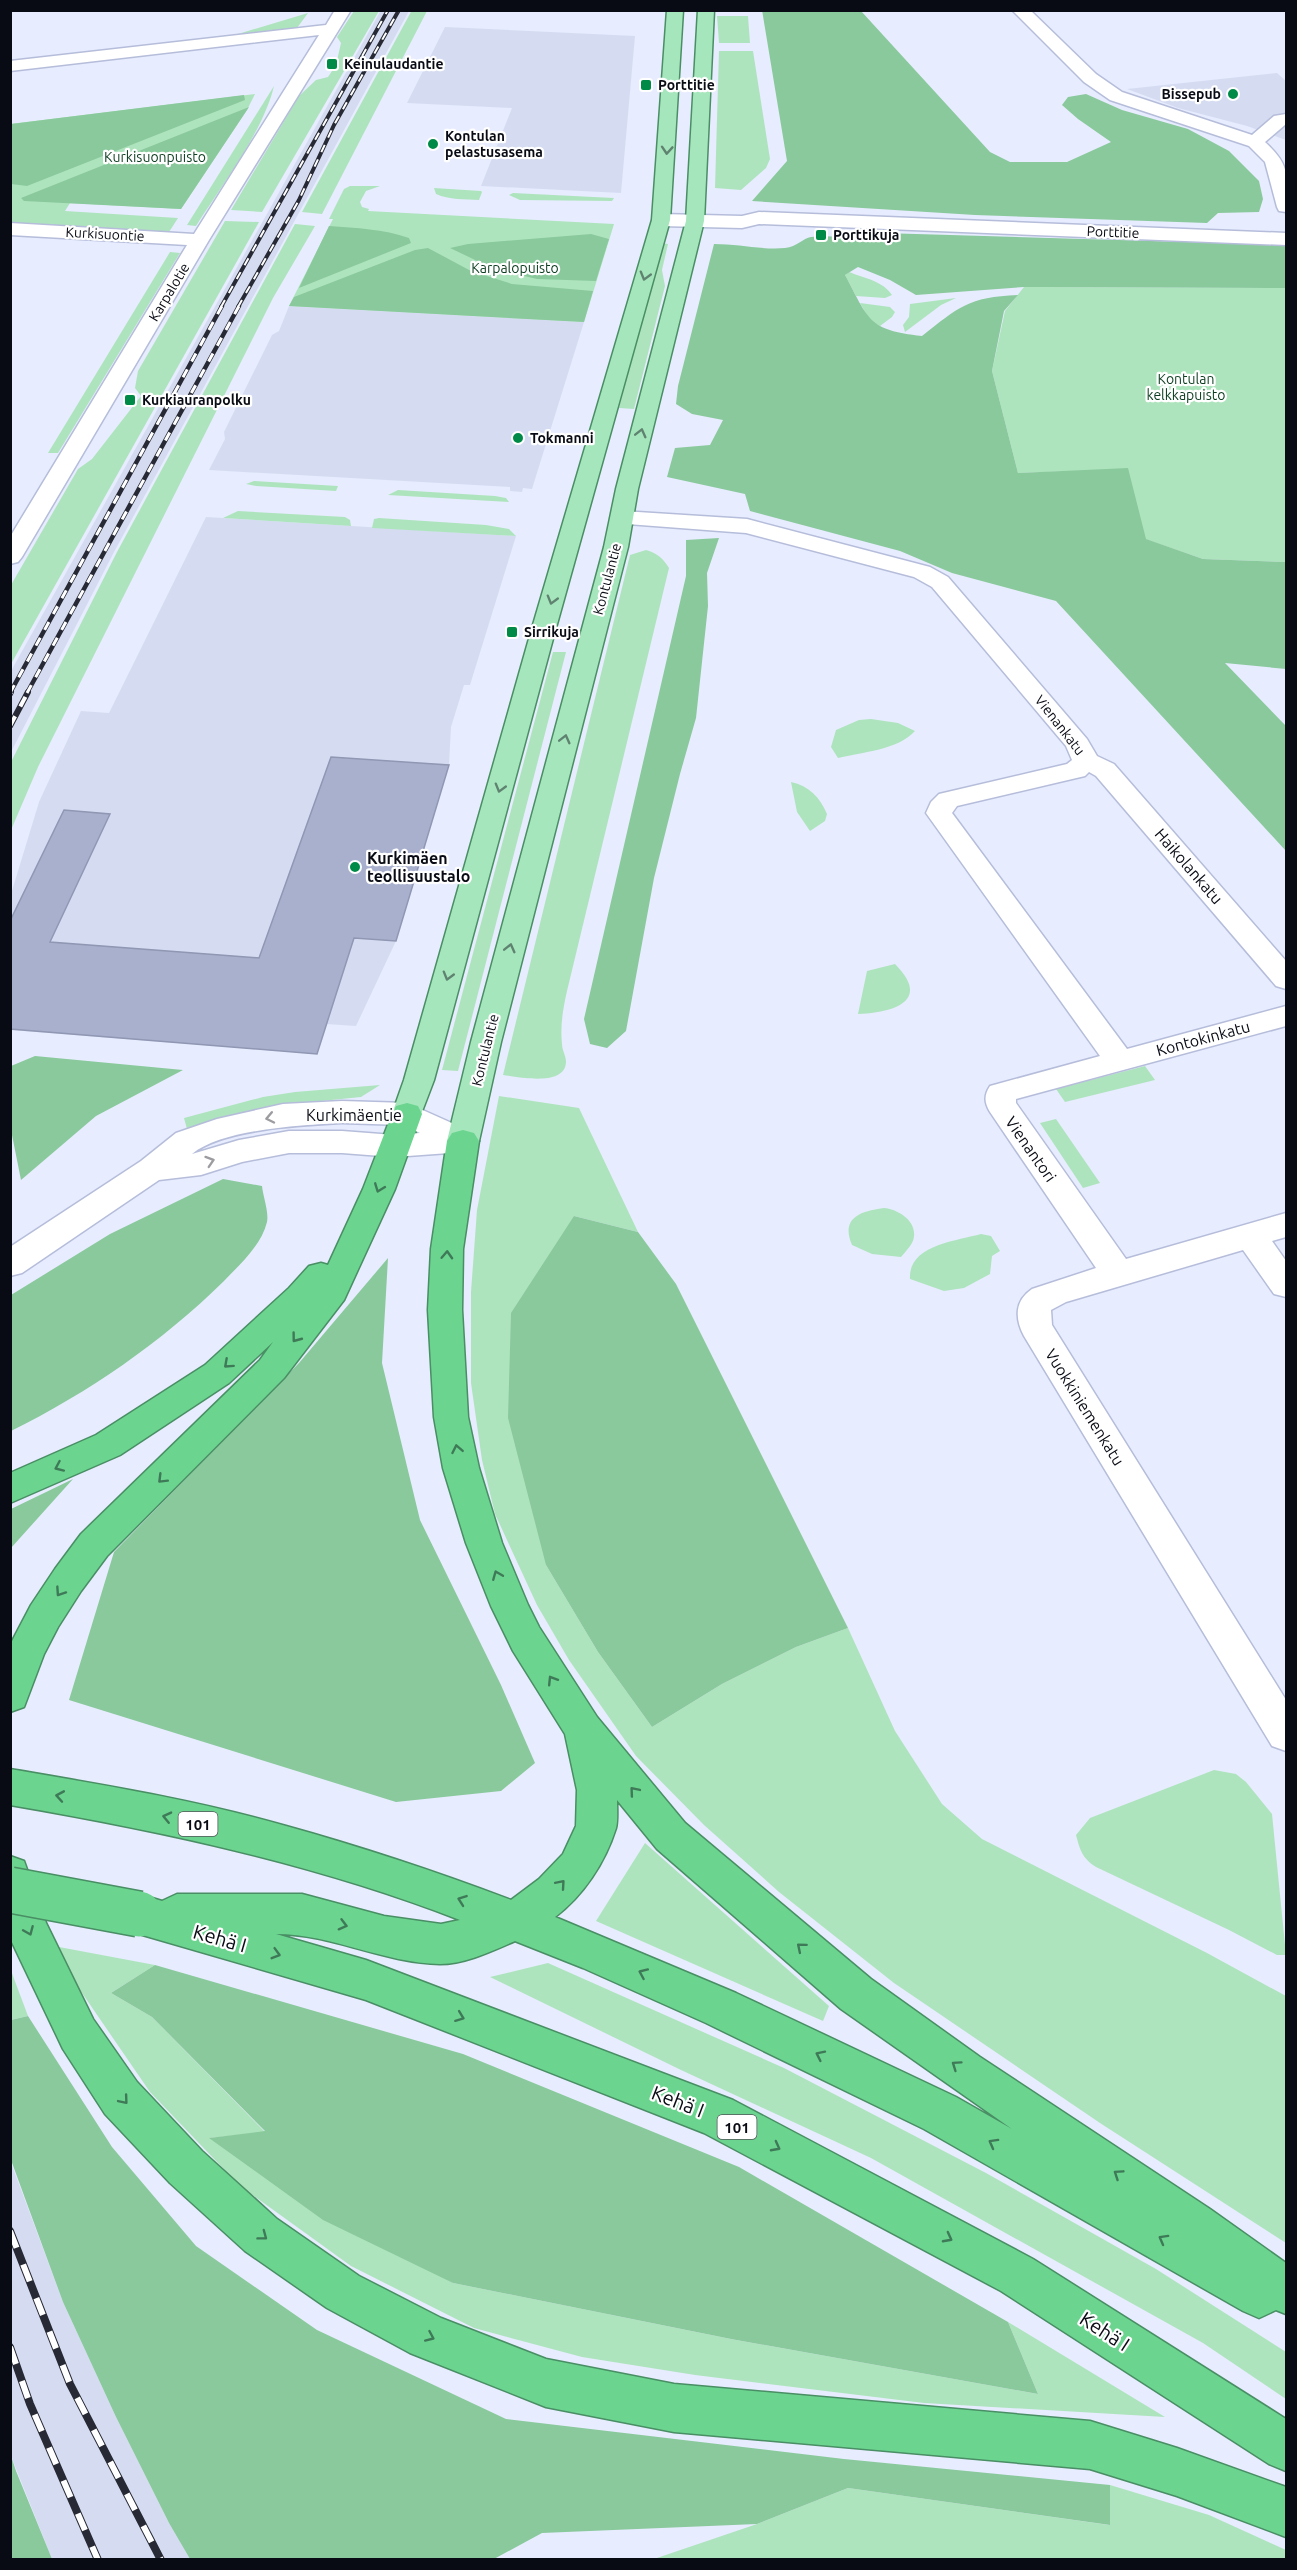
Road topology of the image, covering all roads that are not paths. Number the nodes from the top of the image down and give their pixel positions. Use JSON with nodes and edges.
{"nodes":[{"id":1,"x":343,"y":10,"type":"edge"},
{"id":2,"x":675,"y":10,"type":"edge"},
{"id":3,"x":706,"y":10,"type":"edge"},
{"id":4,"x":1020,"y":10,"type":"edge"},
{"id":5,"x":331,"y":29,"type":"junction"},
{"id":6,"x":10,"y":66,"type":"edge"},
{"id":7,"x":1287,"y":119,"type":"edge"},
{"id":8,"x":1255,"y":142,"type":"junction"},
{"id":9,"x":1287,"y":207,"type":"edge"},
{"id":10,"x":662,"y":214,"type":"junction"},
{"id":11,"x":696,"y":214,"type":"junction"},
{"id":12,"x":10,"y":229,"type":"edge"},
{"id":13,"x":1287,"y":238,"type":"edge"},
{"id":14,"x":200,"y":240,"type":"junction"},
{"id":15,"x":622,"y":518,"type":"junction"},
{"id":16,"x":10,"y":557,"type":"edge"},
{"id":17,"x":1086,"y":761,"type":"junction"},
{"id":18,"x":1287,"y":979,"type":"edge"},
{"id":19,"x":1287,"y":1016,"type":"edge"},
{"id":20,"x":1120,"y":1060,"type":"junction"},
{"id":21,"x":407,"y":1114,"type":"junction"},
{"id":22,"x":464,"y":1141,"type":"junction"},
{"id":23,"x":394,"y":1146,"type":"junction"},
{"id":24,"x":152,"y":1169,"type":"junction"},
{"id":25,"x":1287,"y":1225,"type":"edge"},
{"id":26,"x":359,"y":1234,"type":"junction"},
{"id":27,"x":1250,"y":1235,"type":"junction"},
{"id":28,"x":10,"y":1264,"type":"edge"},
{"id":29,"x":1118,"y":1274,"type":"junction"},
{"id":30,"x":1287,"y":1285,"type":"edge"},
{"id":31,"x":10,"y":1489,"type":"edge"},
{"id":32,"x":10,"y":1695,"type":"edge"},
{"id":33,"x":583,"y":1729,"type":"junction"},
{"id":34,"x":1287,"y":1734,"type":"edge"},
{"id":35,"x":10,"y":1787,"type":"edge"},
{"id":36,"x":10,"y":1875,"type":"edge"},
{"id":37,"x":10,"y":1890,"type":"edge"},
{"id":38,"x":139,"y":1914,"type":"junction"},
{"id":39,"x":516,"y":1921,"type":"junction"},
{"id":40,"x":1287,"y":2291,"type":"edge"},
{"id":41,"x":1287,"y":2311,"type":"edge"},
{"id":42,"x":1287,"y":2447,"type":"edge"},
{"id":43,"x":1287,"y":2512,"type":"edge"}],
"edges":[{"from":1,"to":5,"type":"street"},
{"from":2,"to":10,"type":"main road","one_way":true},
{"from":3,"to":11,"type":"main road","name":"Kontulantie"},
{"from":4,"to":8,"type":"street"},
{"from":5,"to":6,"type":"street"},
{"from":5,"to":14,"type":"street","name":"Karpalotie"},
{"from":7,"to":8,"type":"street"},
{"from":8,"to":9,"type":"street"},
{"from":10,"to":11,"type":"street","name":"Porttitie"},
{"from":10,"to":21,"type":"main road","one_way":true},
{"from":11,"to":13,"type":"street","name":"Porttitie"},
{"from":15,"to":11,"type":"main road","name":"Kontulantie","one_way":true},
{"from":12,"to":14,"type":"street","name":"Kurkisuontie"},
{"from":14,"to":16,"type":"street","name":"Karpalotie"},
{"from":15,"to":17,"type":"street","name":"Vienankatu"},
{"from":22,"to":15,"type":"main road","name":"Kontulantie","one_way":true},
{"from":17,"to":18,"type":"street","name":"Haikolankatu"},
{"from":17,"to":20,"type":"street","name":"Vienankatu"},
{"from":19,"to":20,"type":"street","name":"Kontokinkatu"},
{"from":20,"to":29,"type":"street","name":"Vienantori"},
{"from":21,"to":22,"type":"street","name":"Kurkimäentie"},
{"from":21,"to":23,"type":"highway"},
{"from":21,"to":24,"type":"street","name":"Kurkimäentie","one_way":true},
{"from":22,"to":23,"type":"street","name":"Kurkimäentie"},
{"from":33,"to":22,"type":"highway","one_way":true},
{"from":24,"to":23,"type":"street","name":"Kurkimäentie","one_way":true},
{"from":23,"to":26,"type":"highway","one_way":true},
{"from":24,"to":28,"type":"street","name":"Kurkimäentie"},
{"from":25,"to":27,"type":"street","name":"Vuokkiniemenkatu"},
{"from":26,"to":31,"type":"highway","one_way":true},
{"from":26,"to":32,"type":"highway","one_way":true},
{"from":27,"to":29,"type":"street","name":"Vuokkiniemenkatu"},
{"from":27,"to":30,"type":"street"},
{"from":29,"to":34,"type":"street","name":"Vuokkiniemenkatu"},
{"from":39,"to":33,"type":"highway","one_way":true},
{"from":40,"to":33,"type":"highway","one_way":true},
{"from":39,"to":35,"type":"highway","number":"101","one_way":true},
{"from":36,"to":43,"type":"highway","one_way":true},
{"from":37,"to":38,"type":"highway","name":"Kehä I","number":"101","bridge":true},
{"from":38,"to":39,"type":"highway","one_way":true},
{"from":38,"to":42,"type":"highway","name":"Kehä I","number":"101","one_way":true},
{"from":41,"to":39,"type":"highway","number":"101","one_way":true}]}
